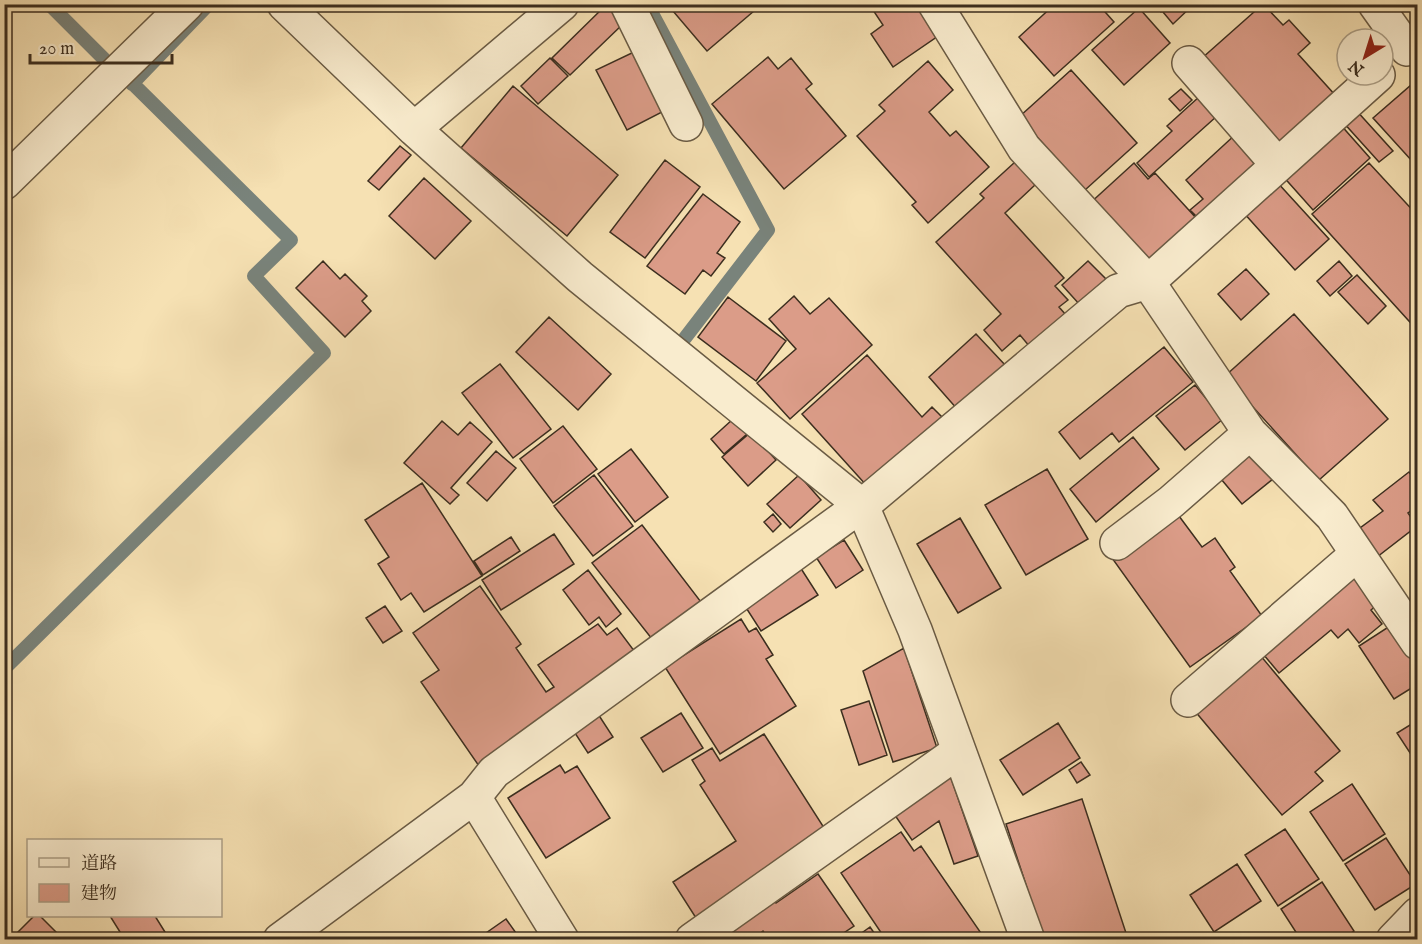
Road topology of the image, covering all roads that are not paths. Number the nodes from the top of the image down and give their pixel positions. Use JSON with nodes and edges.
{"nodes":[{"id":1,"x":187,"y":4,"type":"edge"},
{"id":2,"x":284,"y":4,"type":"edge"},
{"id":3,"x":562,"y":4,"type":"edge"},
{"id":4,"x":627,"y":4,"type":"edge"},
{"id":5,"x":935,"y":4,"type":"edge"},
{"id":6,"x":1375,"y":4,"type":"edge"},
{"id":7,"x":1412,"y":44,"type":"edge"},
{"id":8,"x":1395,"y":59,"type":"edge"},
{"id":9,"x":1189,"y":63,"type":"dead end"},
{"id":10,"x":1365,"y":87,"type":"edge"},
{"id":11,"x":686,"y":124,"type":"dead end"},
{"id":12,"x":414,"y":129,"type":"junction"},
{"id":13,"x":1278,"y":165,"type":"junction"},
{"id":14,"x":4,"y":183,"type":"edge"},
{"id":15,"x":1148,"y":282,"type":"junction"},
{"id":16,"x":1250,"y":433,"type":"junction"},
{"id":17,"x":862,"y":506,"type":"junction"},
{"id":18,"x":1117,"y":543,"type":"dead end"},
{"id":19,"x":1357,"y":554,"type":"junction"},
{"id":20,"x":1418,"y":643,"type":"edge"},
{"id":21,"x":1188,"y":700,"type":"dead end"},
{"id":22,"x":959,"y":751,"type":"junction"},
{"id":23,"x":474,"y":797,"type":"junction"},
{"id":24,"x":1418,"y":914,"type":"edge"},
{"id":25,"x":280,"y":939,"type":"edge"},
{"id":26,"x":562,"y":939,"type":"edge"},
{"id":27,"x":692,"y":939,"type":"edge"},
{"id":28,"x":1028,"y":939,"type":"edge"},
{"id":29,"x":1393,"y":939,"type":"edge"}],
"edges":[{"from":1,"to":14,"type":"street"},
{"from":2,"to":12,"type":"street"},
{"from":3,"to":12,"type":"street"},
{"from":4,"to":11,"type":"street"},
{"from":5,"to":15,"type":"street"},
{"from":6,"to":7,"type":"street"},
{"from":7,"to":8,"type":"street"},
{"from":9,"to":13,"type":"street"},
{"from":10,"to":13,"type":"street"},
{"from":12,"to":17,"type":"street"},
{"from":13,"to":15,"type":"street"},
{"from":15,"to":16,"type":"street"},
{"from":15,"to":17,"type":"street"},
{"from":16,"to":18,"type":"street"},
{"from":16,"to":19,"type":"street"},
{"from":17,"to":22,"type":"street"},
{"from":17,"to":23,"type":"street"},
{"from":19,"to":20,"type":"street"},
{"from":19,"to":21,"type":"street"},
{"from":22,"to":27,"type":"street"},
{"from":22,"to":28,"type":"street"},
{"from":23,"to":25,"type":"street"},
{"from":23,"to":26,"type":"street"},
{"from":24,"to":29,"type":"street"}]}
